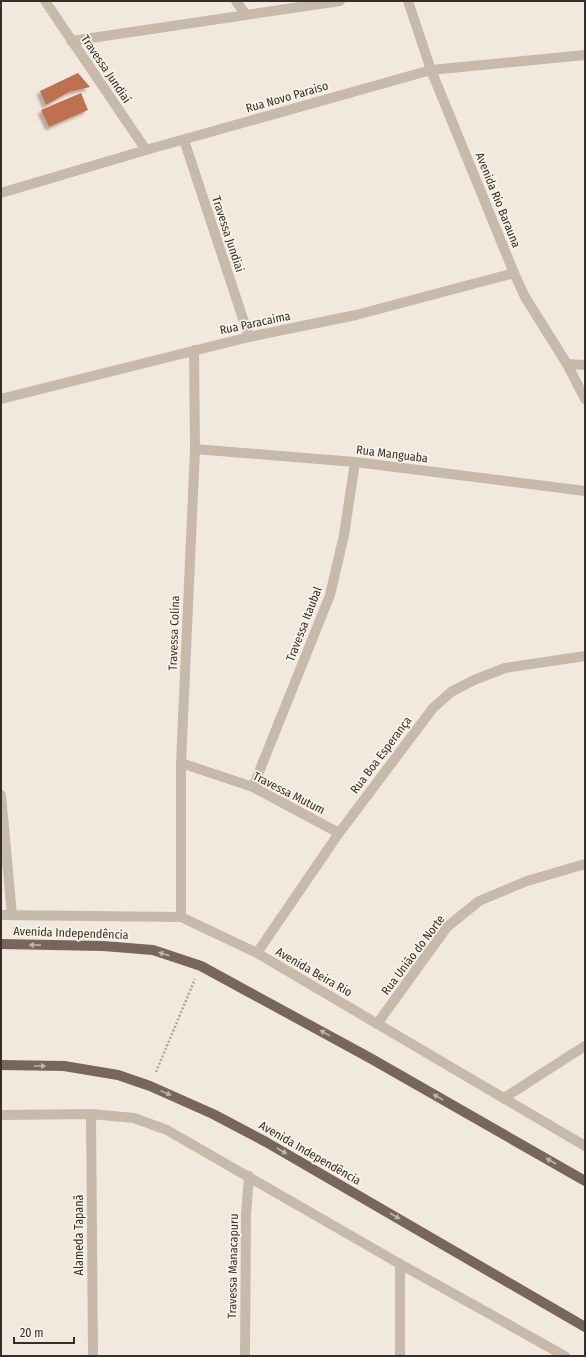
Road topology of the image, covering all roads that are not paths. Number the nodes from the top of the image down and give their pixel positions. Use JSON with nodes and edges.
{"nodes":[{"id":1,"x":45,"y":1,"type":"edge"},
{"id":2,"x":236,"y":1,"type":"edge"},
{"id":3,"x":340,"y":1,"type":"edge"},
{"id":4,"x":408,"y":1,"type":"edge"},
{"id":5,"x":246,"y":15,"type":"junction"},
{"id":6,"x":71,"y":41,"type":"junction"},
{"id":7,"x":585,"y":55,"type":"edge"},
{"id":8,"x":431,"y":70,"type":"junction"},
{"id":9,"x":184,"y":140,"type":"junction"},
{"id":10,"x":146,"y":150,"type":"junction"},
{"id":11,"x":1,"y":193,"type":"edge"},
{"id":12,"x":514,"y":273,"type":"junction"},
{"id":13,"x":249,"y":337,"type":"junction"},
{"id":14,"x":194,"y":350,"type":"junction"},
{"id":15,"x":584,"y":363,"type":"edge"},
{"id":16,"x":567,"y":364,"type":"junction"},
{"id":17,"x":1,"y":398,"type":"edge"},
{"id":18,"x":585,"y":399,"type":"edge"},
{"id":19,"x":194,"y":449,"type":"junction"},
{"id":20,"x":355,"y":462,"type":"junction"},
{"id":21,"x":585,"y":491,"type":"edge"},
{"id":22,"x":585,"y":656,"type":"edge"},
{"id":23,"x":181,"y":763,"type":"junction"},
{"id":24,"x":253,"y":787,"type":"junction"},
{"id":25,"x":1,"y":795,"type":"edge"},
{"id":26,"x":339,"y":833,"type":"junction"},
{"id":27,"x":585,"y":864,"type":"edge"},
{"id":28,"x":1,"y":915,"type":"edge"},
{"id":29,"x":12,"y":915,"type":"junction"},
{"id":30,"x":180,"y":917,"type":"junction"},
{"id":31,"x":1,"y":944,"type":"edge"},
{"id":32,"x":257,"y":953,"type":"junction"},
{"id":33,"x":378,"y":1024,"type":"junction"},
{"id":34,"x":585,"y":1046,"type":"edge"},
{"id":35,"x":1,"y":1065,"type":"edge"},
{"id":36,"x":504,"y":1098,"type":"junction"},
{"id":37,"x":1,"y":1114,"type":"edge"},
{"id":38,"x":91,"y":1114,"type":"junction"},
{"id":39,"x":585,"y":1146,"type":"edge"},
{"id":40,"x":249,"y":1176,"type":"junction"},
{"id":41,"x":585,"y":1180,"type":"edge"},
{"id":42,"x":400,"y":1264,"type":"junction"},
{"id":43,"x":585,"y":1326,"type":"edge"},
{"id":44,"x":93,"y":1356,"type":"edge"},
{"id":45,"x":245,"y":1356,"type":"edge"},
{"id":46,"x":400,"y":1356,"type":"edge"},
{"id":47,"x":564,"y":1356,"type":"edge"}],
"edges":[{"from":1,"to":6,"type":"street","name":"Travessa Jundiaí"},
{"from":2,"to":5,"type":"street"},
{"from":3,"to":5,"type":"street"},
{"from":4,"to":8,"type":"street","name":"Avenida Rio Barauna"},
{"from":5,"to":6,"type":"street"},
{"from":6,"to":10,"type":"street","name":"Travessa Jundiaí"},
{"from":7,"to":8,"type":"street","name":"Rua Novo Paraiso"},
{"from":8,"to":9,"type":"street","name":"Rua Novo Paraiso"},
{"from":8,"to":12,"type":"street","name":"Avenida Rio Barauna"},
{"from":9,"to":10,"type":"street","name":"Rua Novo Paraiso"},
{"from":9,"to":13,"type":"street","name":"Travessa Jundiai"},
{"from":10,"to":11,"type":"street","name":"Rua Novo Paraiso"},
{"from":12,"to":13,"type":"street","name":"Rua Paracaima"},
{"from":12,"to":16,"type":"street","name":"Avenida Rio Barauna"},
{"from":13,"to":14,"type":"street","name":"Rua Paracaima"},
{"from":14,"to":17,"type":"street","name":"Rua Paracaima"},
{"from":14,"to":19,"type":"street","name":"Travessa Colina"},
{"from":15,"to":16,"type":"street"},
{"from":16,"to":18,"type":"street","name":"Avenida Rio Barauna"},
{"from":19,"to":20,"type":"street","name":"Rua Manguaba"},
{"from":19,"to":23,"type":"street","name":"Travessa Colina"},
{"from":20,"to":21,"type":"street","name":"Rua Manguaba"},
{"from":20,"to":24,"type":"street","name":"Travessa Itaubal"},
{"from":22,"to":26,"type":"street","name":"Rua Boa Esperança"},
{"from":23,"to":24,"type":"street","name":"Travessa Mutum"},
{"from":23,"to":30,"type":"street","name":"Travessa Colina"},
{"from":24,"to":26,"type":"street","name":"Travessa Mutum"},
{"from":25,"to":29,"type":"street"},
{"from":26,"to":32,"type":"street","name":"Rua Boa Esperança"},
{"from":27,"to":33,"type":"street","name":"Rua União do Norte"},
{"from":28,"to":29,"type":"street","name":"Avenida Beira Rio"},
{"from":29,"to":30,"type":"street","name":"Avenida Beira Rio"},
{"from":30,"to":32,"type":"street","name":"Avenida Beira Rio"},
{"from":41,"to":31,"type":"main road","name":"Avenida Independência","one_way":true},
{"from":32,"to":33,"type":"street","name":"Avenida Beira Rio"},
{"from":33,"to":36,"type":"street","name":"Avenida Beira Rio"},
{"from":34,"to":36,"type":"street"},
{"from":35,"to":43,"type":"main road","name":"Avenida Independência","one_way":true},
{"from":36,"to":39,"type":"street","name":"Avenida Beira Rio"},
{"from":37,"to":38,"type":"street"},
{"from":38,"to":40,"type":"street"},
{"from":38,"to":44,"type":"street","name":"Alameda Tapanã"},
{"from":40,"to":42,"type":"street"},
{"from":40,"to":45,"type":"street","name":"Travessa Manacapuru"},
{"from":42,"to":46,"type":"street"},
{"from":42,"to":47,"type":"street"}]}
